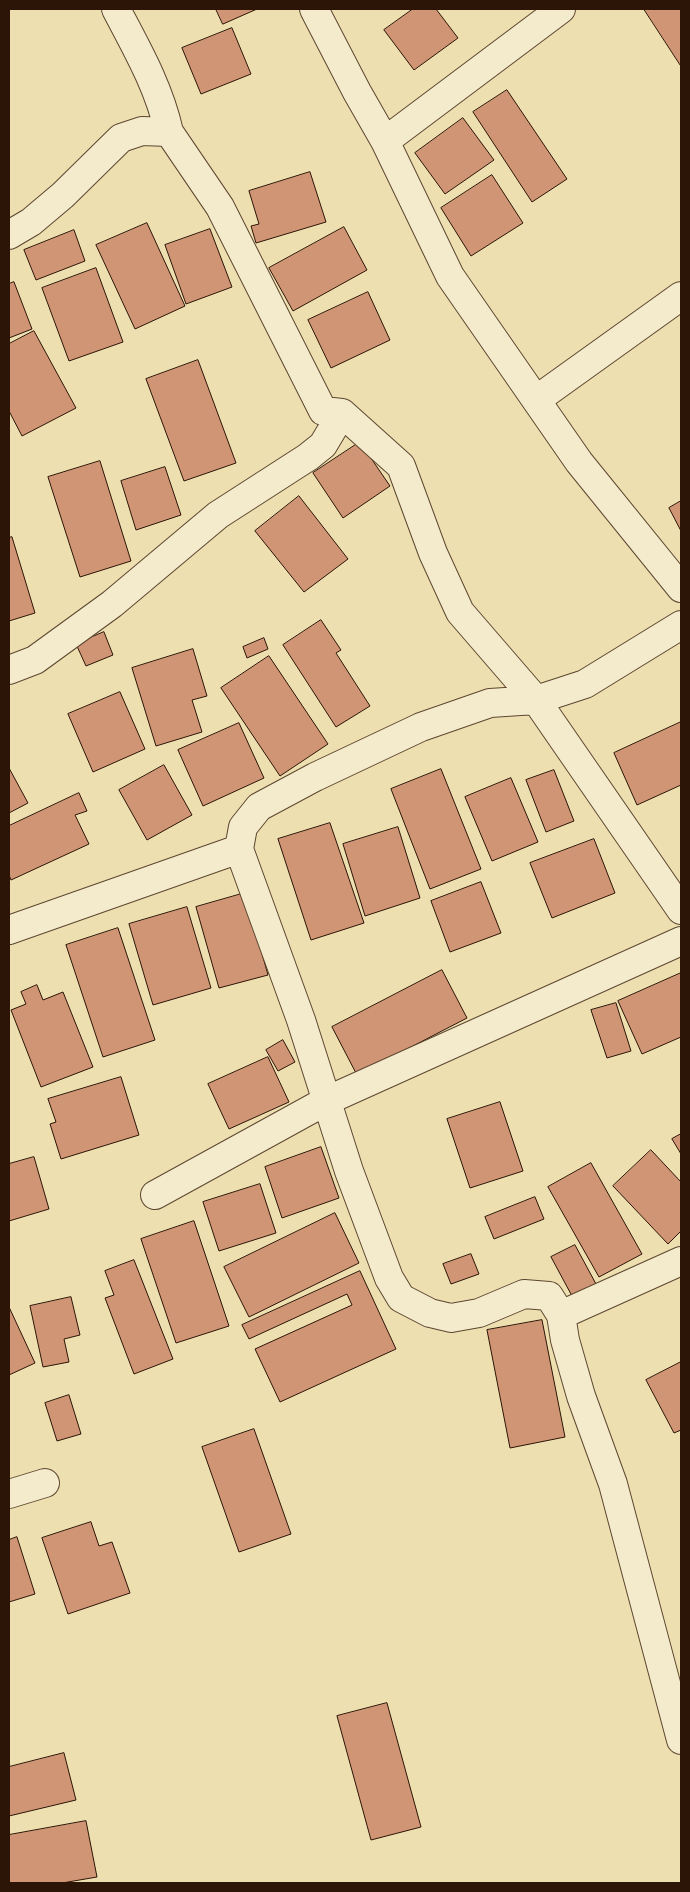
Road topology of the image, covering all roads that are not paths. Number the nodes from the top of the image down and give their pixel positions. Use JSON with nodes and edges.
{"nodes":[{"id":1,"x":116,"y":9,"type":"edge"},
{"id":2,"x":314,"y":9,"type":"edge"},
{"id":3,"x":561,"y":9,"type":"edge"},
{"id":4,"x":169,"y":132,"type":"junction"},
{"id":5,"x":385,"y":141,"type":"junction"},
{"id":6,"x":9,"y":236,"type":"edge"},
{"id":7,"x":681,"y":296,"type":"edge"},
{"id":8,"x":536,"y":400,"type":"junction"},
{"id":9,"x":342,"y":413,"type":"junction"},
{"id":10,"x":681,"y":588,"type":"edge"},
{"id":11,"x":681,"y":625,"type":"edge"},
{"id":12,"x":9,"y":670,"type":"edge"},
{"id":13,"x":536,"y":700,"type":"junction"},
{"id":14,"x":239,"y":849,"type":"junction"},
{"id":15,"x":681,"y":910,"type":"edge"},
{"id":16,"x":9,"y":930,"type":"edge"},
{"id":17,"x":681,"y":940,"type":"edge"},
{"id":18,"x":326,"y":1101,"type":"junction"},
{"id":19,"x":155,"y":1195,"type":"dead end"},
{"id":20,"x":681,"y":1261,"type":"edge"},
{"id":21,"x":561,"y":1315,"type":"junction"},
{"id":22,"x":46,"y":1483,"type":"dead end"},
{"id":23,"x":9,"y":1494,"type":"edge"},
{"id":24,"x":681,"y":1740,"type":"edge"}],
"edges":[{"from":1,"to":4,"type":"street"},
{"from":2,"to":5,"type":"street"},
{"from":3,"to":5,"type":"street"},
{"from":4,"to":6,"type":"street"},
{"from":4,"to":9,"type":"street"},
{"from":5,"to":8,"type":"street"},
{"from":7,"to":8,"type":"street"},
{"from":8,"to":10,"type":"street"},
{"from":9,"to":12,"type":"street"},
{"from":9,"to":13,"type":"street"},
{"from":11,"to":13,"type":"street"},
{"from":13,"to":14,"type":"street"},
{"from":13,"to":15,"type":"street"},
{"from":14,"to":16,"type":"street"},
{"from":14,"to":18,"type":"street"},
{"from":17,"to":18,"type":"street"},
{"from":18,"to":19,"type":"street"},
{"from":18,"to":21,"type":"street"},
{"from":20,"to":21,"type":"street"},
{"from":21,"to":24,"type":"street"},
{"from":22,"to":23,"type":"street"}]}
